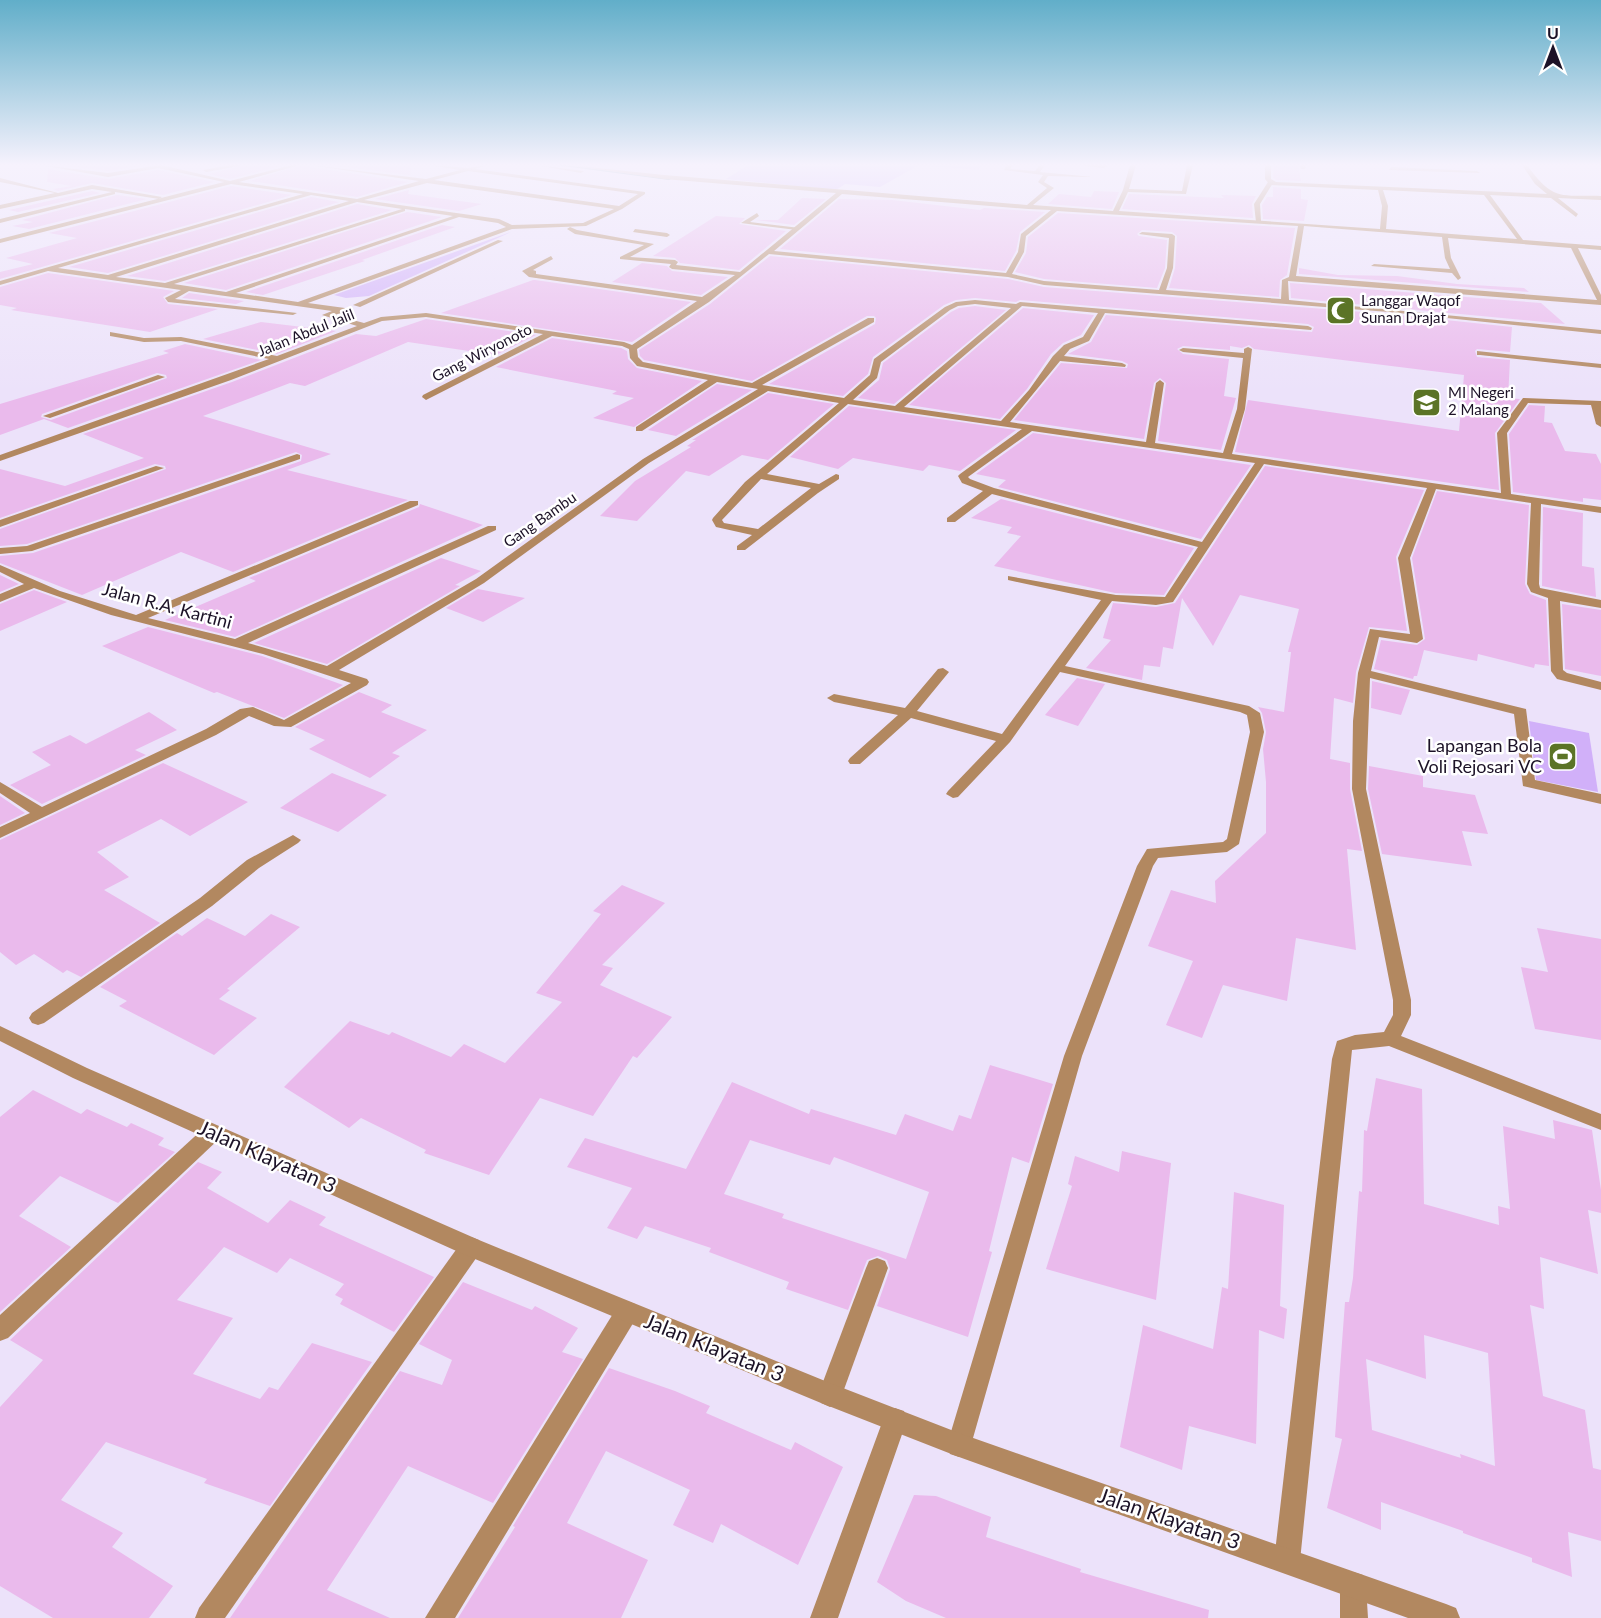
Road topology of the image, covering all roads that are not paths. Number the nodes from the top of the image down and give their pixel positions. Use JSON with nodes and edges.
{"nodes":[{"id":1,"x":145,"y":241,"type":"edge"},
{"id":2,"x":228,"y":241,"type":"edge"},
{"id":3,"x":307,"y":241,"type":"edge"},
{"id":4,"x":386,"y":241,"type":"edge"},
{"id":5,"x":474,"y":241,"type":"edge"},
{"id":6,"x":501,"y":241,"type":"edge"},
{"id":7,"x":629,"y":241,"type":"edge"},
{"id":8,"x":782,"y":241,"type":"edge"},
{"id":9,"x":1022,"y":241,"type":"edge"},
{"id":10,"x":1172,"y":241,"type":"edge"},
{"id":11,"x":1298,"y":241,"type":"edge"},
{"id":12,"x":1446,"y":241,"type":"edge"},
{"id":13,"x":1499,"y":241,"type":"edge"},
{"id":14,"x":1521,"y":242,"type":"joint"},
{"id":15,"x":1574,"y":247,"type":"junction"},
{"id":16,"x":1601,"y":248,"type":"edge"},
{"id":17,"x":769,"y":252,"type":"junction"},
{"id":18,"x":551,"y":258,"type":"dead end"},
{"id":19,"x":1374,"y":267,"type":"dead end"},
{"id":20,"x":48,"y":268,"type":"junction"},
{"id":21,"x":1455,"y":271,"type":"junction"},
{"id":22,"x":741,"y":274,"type":"junction"},
{"id":23,"x":1008,"y":275,"type":"junction"},
{"id":24,"x":107,"y":278,"type":"junction"},
{"id":25,"x":1292,"y":278,"type":"junction"},
{"id":26,"x":1120,"y":279,"type":"dead end"},
{"id":27,"x":0,"y":283,"type":"edge"},
{"id":28,"x":163,"y":286,"type":"junction"},
{"id":29,"x":1113,"y":288,"type":"junction"},
{"id":30,"x":187,"y":289,"type":"junction"},
{"id":31,"x":1465,"y":291,"type":"junction"},
{"id":32,"x":1162,"y":292,"type":"junction"},
{"id":33,"x":223,"y":294,"type":"junction"},
{"id":34,"x":706,"y":300,"type":"junction"},
{"id":35,"x":1285,"y":301,"type":"junction"},
{"id":36,"x":1601,"y":302,"type":"edge"},
{"id":37,"x":296,"y":305,"type":"junction"},
{"id":38,"x":357,"y":305,"type":"junction"},
{"id":39,"x":1016,"y":306,"type":"junction"},
{"id":40,"x":1185,"y":306,"type":"junction"},
{"id":41,"x":342,"y":310,"type":"junction"},
{"id":42,"x":1103,"y":311,"type":"junction"},
{"id":43,"x":326,"y":315,"type":"junction"},
{"id":44,"x":381,"y":319,"type":"junction"},
{"id":45,"x":871,"y":320,"type":"dead end"},
{"id":46,"x":363,"y":325,"type":"junction"},
{"id":47,"x":1308,"y":328,"type":"dead end"},
{"id":48,"x":1601,"y":332,"type":"edge"},
{"id":49,"x":113,"y":334,"type":"dead end"},
{"id":50,"x":550,"y":334,"type":"junction"},
{"id":51,"x":633,"y":348,"type":"junction"},
{"id":52,"x":1183,"y":350,"type":"dead end"},
{"id":53,"x":1480,"y":352,"type":"dead end"},
{"id":54,"x":1056,"y":358,"type":"junction"},
{"id":55,"x":278,"y":359,"type":"junction"},
{"id":56,"x":1122,"y":365,"type":"dead end"},
{"id":57,"x":1601,"y":366,"type":"edge"},
{"id":58,"x":161,"y":377,"type":"dead end"},
{"id":59,"x":714,"y":380,"type":"junction"},
{"id":60,"x":1160,"y":383,"type":"dead end"},
{"id":61,"x":753,"y":386,"type":"junction"},
{"id":62,"x":766,"y":388,"type":"junction"},
{"id":63,"x":426,"y":397,"type":"dead end"},
{"id":64,"x":844,"y":401,"type":"junction"},
{"id":65,"x":90,"y":402,"type":"junction"},
{"id":66,"x":1598,"y":403,"type":"edge"},
{"id":67,"x":896,"y":409,"type":"junction"},
{"id":68,"x":130,"y":412,"type":"junction"},
{"id":69,"x":47,"y":416,"type":"dead end"},
{"id":70,"x":1003,"y":424,"type":"junction"},
{"id":71,"x":1601,"y":424,"type":"edge"},
{"id":72,"x":1030,"y":428,"type":"junction"},
{"id":73,"x":639,"y":429,"type":"dead end"},
{"id":74,"x":1149,"y":445,"type":"junction"},
{"id":75,"x":1227,"y":456,"type":"junction"},
{"id":76,"x":297,"y":457,"type":"dead end"},
{"id":77,"x":0,"y":458,"type":"edge"},
{"id":78,"x":1262,"y":460,"type":"junction"},
{"id":79,"x":159,"y":468,"type":"dead end"},
{"id":80,"x":759,"y":476,"type":"junction"},
{"id":81,"x":836,"y":477,"type":"dead end"},
{"id":82,"x":1433,"y":485,"type":"junction"},
{"id":83,"x":819,"y":487,"type":"junction"},
{"id":84,"x":990,"y":490,"type":"junction"},
{"id":85,"x":1506,"y":496,"type":"junction"},
{"id":86,"x":1536,"y":501,"type":"junction"},
{"id":87,"x":414,"y":503,"type":"dead end"},
{"id":88,"x":1601,"y":510,"type":"edge"},
{"id":89,"x":951,"y":520,"type":"dead end"},
{"id":90,"x":0,"y":524,"type":"edge"},
{"id":91,"x":492,"y":528,"type":"dead end"},
{"id":92,"x":760,"y":533,"type":"junction"},
{"id":93,"x":1206,"y":546,"type":"junction"},
{"id":94,"x":741,"y":548,"type":"dead end"},
{"id":95,"x":0,"y":551,"type":"edge"},
{"id":96,"x":0,"y":568,"type":"edge"},
{"id":97,"x":1012,"y":578,"type":"dead end"},
{"id":98,"x":32,"y":585,"type":"junction"},
{"id":99,"x":1554,"y":596,"type":"junction"},
{"id":100,"x":1109,"y":597,"type":"junction"},
{"id":101,"x":0,"y":598,"type":"edge"},
{"id":102,"x":1601,"y":604,"type":"edge"},
{"id":103,"x":138,"y":618,"type":"junction"},
{"id":104,"x":237,"y":643,"type":"junction"},
{"id":105,"x":1058,"y":668,"type":"junction"},
{"id":106,"x":328,"y":671,"type":"junction"},
{"id":107,"x":943,"y":672,"type":"dead end"},
{"id":108,"x":1364,"y":673,"type":"junction"},
{"id":109,"x":1601,"y":686,"type":"edge"},
{"id":110,"x":834,"y":698,"type":"dead end"},
{"id":111,"x":908,"y":713,"type":"junction"},
{"id":112,"x":1005,"y":739,"type":"junction"},
{"id":113,"x":855,"y":761,"type":"dead end"},
{"id":114,"x":0,"y":786,"type":"edge"},
{"id":115,"x":953,"y":794,"type":"dead end"},
{"id":116,"x":1601,"y":799,"type":"edge"},
{"id":117,"x":40,"y":813,"type":"junction"},
{"id":118,"x":0,"y":833,"type":"edge"},
{"id":119,"x":293,"y":840,"type":"dead end"},
{"id":120,"x":38,"y":1018,"type":"dead end"},
{"id":121,"x":0,"y":1033,"type":"edge"},
{"id":122,"x":1390,"y":1039,"type":"junction"},
{"id":123,"x":1601,"y":1122,"type":"edge"},
{"id":124,"x":212,"y":1133,"type":"junction"},
{"id":125,"x":471,"y":1247,"type":"junction"},
{"id":126,"x":877,"y":1268,"type":"dead end"},
{"id":127,"x":627,"y":1312,"type":"junction"},
{"id":128,"x":0,"y":1330,"type":"edge"},
{"id":129,"x":830,"y":1395,"type":"junction"},
{"id":130,"x":895,"y":1420,"type":"junction"},
{"id":131,"x":959,"y":1446,"type":"junction"},
{"id":132,"x":1287,"y":1561,"type":"junction"},
{"id":133,"x":1353,"y":1585,"type":"junction"},
{"id":134,"x":209,"y":1618,"type":"edge"},
{"id":135,"x":439,"y":1618,"type":"edge"},
{"id":136,"x":824,"y":1618,"type":"edge"},
{"id":137,"x":1354,"y":1618,"type":"edge"},
{"id":138,"x":1446,"y":1618,"type":"edge"}],
"edges":[{"from":1,"to":20,"type":"street"},
{"from":2,"to":24,"type":"street"},
{"from":3,"to":28,"type":"street"},
{"from":4,"to":33,"type":"street"},
{"from":5,"to":37,"type":"street"},
{"from":6,"to":38,"type":"street"},
{"from":7,"to":22,"type":"street"},
{"from":8,"to":17,"type":"street"},
{"from":9,"to":23,"type":"street"},
{"from":10,"to":32,"type":"street"},
{"from":11,"to":25,"type":"street"},
{"from":12,"to":21,"type":"street"},
{"from":13,"to":14,"type":"street"},
{"from":14,"to":15,"type":"street"},
{"from":15,"to":16,"type":"street"},
{"from":15,"to":36,"type":"street"},
{"from":17,"to":22,"type":"street"},
{"from":17,"to":23,"type":"street"},
{"from":18,"to":34,"type":"street"},
{"from":19,"to":21,"type":"street"},
{"from":20,"to":24,"type":"street"},
{"from":20,"to":27,"type":"street"},
{"from":21,"to":31,"type":"street"},
{"from":22,"to":34,"type":"street"},
{"from":23,"to":29,"type":"street"},
{"from":24,"to":28,"type":"street"},
{"from":25,"to":31,"type":"street"},
{"from":25,"to":35,"type":"street"},
{"from":26,"to":29,"type":"street"},
{"from":28,"to":30,"type":"street"},
{"from":29,"to":32,"type":"street"},
{"from":30,"to":33,"type":"street"},
{"from":30,"to":43,"type":"street"},
{"from":31,"to":36,"type":"street"},
{"from":32,"to":40,"type":"street"},
{"from":33,"to":37,"type":"street"},
{"from":34,"to":51,"type":"street"},
{"from":35,"to":40,"type":"street"},
{"from":35,"to":48,"type":"street"},
{"from":37,"to":41,"type":"street"},
{"from":38,"to":41,"type":"street"},
{"from":38,"to":44,"type":"street"},
{"from":39,"to":42,"type":"street"},
{"from":39,"to":64,"type":"street"},
{"from":39,"to":67,"type":"street"},
{"from":40,"to":42,"type":"street"},
{"from":40,"to":47,"type":"street"},
{"from":41,"to":43,"type":"street"},
{"from":42,"to":54,"type":"street"},
{"from":43,"to":46,"type":"street"},
{"from":44,"to":46,"type":"street","name":"Jalan Abdul Jalil"},
{"from":44,"to":50,"type":"street","name":"Jalan Abdul Jalil"},
{"from":45,"to":61,"type":"street"},
{"from":46,"to":55,"type":"street","name":"Jalan Abdul Jalil"},
{"from":49,"to":55,"type":"street"},
{"from":50,"to":51,"type":"street","name":"Jalan Abdul Jalil"},
{"from":50,"to":63,"type":"street","name":"Gang Wiryonoto"},
{"from":51,"to":59,"type":"street"},
{"from":52,"to":75,"type":"street"},
{"from":53,"to":57,"type":"street"},
{"from":54,"to":56,"type":"street"},
{"from":54,"to":70,"type":"street"},
{"from":55,"to":68,"type":"street","name":"Jalan Abdul Jalil"},
{"from":58,"to":65,"type":"street"},
{"from":59,"to":61,"type":"street"},
{"from":59,"to":73,"type":"street"},
{"from":60,"to":74,"type":"street"},
{"from":61,"to":62,"type":"street"},
{"from":62,"to":64,"type":"street"},
{"from":62,"to":106,"type":"street","name":"Gang Bambu"},
{"from":64,"to":67,"type":"street"},
{"from":64,"to":80,"type":"street"},
{"from":65,"to":68,"type":"street"},
{"from":65,"to":69,"type":"street"},
{"from":66,"to":71,"type":"street"},
{"from":66,"to":85,"type":"street"},
{"from":67,"to":70,"type":"street"},
{"from":68,"to":77,"type":"street","name":"Jalan Abdul Jalil"},
{"from":70,"to":72,"type":"street"},
{"from":72,"to":74,"type":"street"},
{"from":72,"to":84,"type":"street"},
{"from":74,"to":75,"type":"street"},
{"from":75,"to":78,"type":"street"},
{"from":76,"to":95,"type":"street"},
{"from":78,"to":82,"type":"street"},
{"from":78,"to":93,"type":"street"},
{"from":79,"to":90,"type":"street"},
{"from":80,"to":83,"type":"street"},
{"from":80,"to":92,"type":"street"},
{"from":81,"to":83,"type":"street"},
{"from":82,"to":85,"type":"street"},
{"from":82,"to":108,"type":"street"},
{"from":83,"to":92,"type":"street"},
{"from":84,"to":89,"type":"street"},
{"from":84,"to":93,"type":"street"},
{"from":85,"to":86,"type":"street"},
{"from":86,"to":88,"type":"street"},
{"from":86,"to":99,"type":"street"},
{"from":87,"to":103,"type":"street"},
{"from":91,"to":104,"type":"street"},
{"from":92,"to":94,"type":"street"},
{"from":93,"to":100,"type":"street"},
{"from":96,"to":98,"type":"street","name":"Jalan R.A. Kartini"},
{"from":97,"to":100,"type":"street"},
{"from":98,"to":101,"type":"street"},
{"from":98,"to":103,"type":"street","name":"Jalan R.A. Kartini"},
{"from":99,"to":102,"type":"street"},
{"from":99,"to":109,"type":"street"},
{"from":100,"to":105,"type":"street"},
{"from":103,"to":104,"type":"street","name":"Jalan R.A. Kartini"},
{"from":104,"to":106,"type":"street","name":"Jalan R.A. Kartini"},
{"from":105,"to":112,"type":"street"},
{"from":105,"to":131,"type":"street"},
{"from":106,"to":117,"type":"street","name":"Jalan R.A. Kartini"},
{"from":107,"to":111,"type":"street"},
{"from":108,"to":116,"type":"street"},
{"from":108,"to":122,"type":"street"},
{"from":110,"to":111,"type":"street"},
{"from":111,"to":112,"type":"street"},
{"from":111,"to":113,"type":"street"},
{"from":112,"to":115,"type":"street"},
{"from":114,"to":117,"type":"street"},
{"from":117,"to":118,"type":"street"},
{"from":119,"to":120,"type":"street"},
{"from":121,"to":124,"type":"street","name":"Jalan Klayatan 3"},
{"from":122,"to":123,"type":"street"},
{"from":122,"to":132,"type":"street"},
{"from":124,"to":125,"type":"street","name":"Jalan Klayatan 3"},
{"from":124,"to":128,"type":"street"},
{"from":125,"to":127,"type":"street","name":"Jalan Klayatan 3"},
{"from":125,"to":134,"type":"street"},
{"from":126,"to":129,"type":"street"},
{"from":127,"to":129,"type":"street","name":"Jalan Klayatan 3"},
{"from":127,"to":135,"type":"street"},
{"from":129,"to":130,"type":"street","name":"Jalan Klayatan 3"},
{"from":130,"to":131,"type":"street","name":"Jalan Klayatan 3"},
{"from":130,"to":136,"type":"street"},
{"from":131,"to":132,"type":"street","name":"Jalan Klayatan 3"},
{"from":132,"to":133,"type":"street","name":"Jalan Klayatan 3"},
{"from":133,"to":137,"type":"street"},
{"from":133,"to":138,"type":"street","name":"Jalan Klayatan 3"}]}
